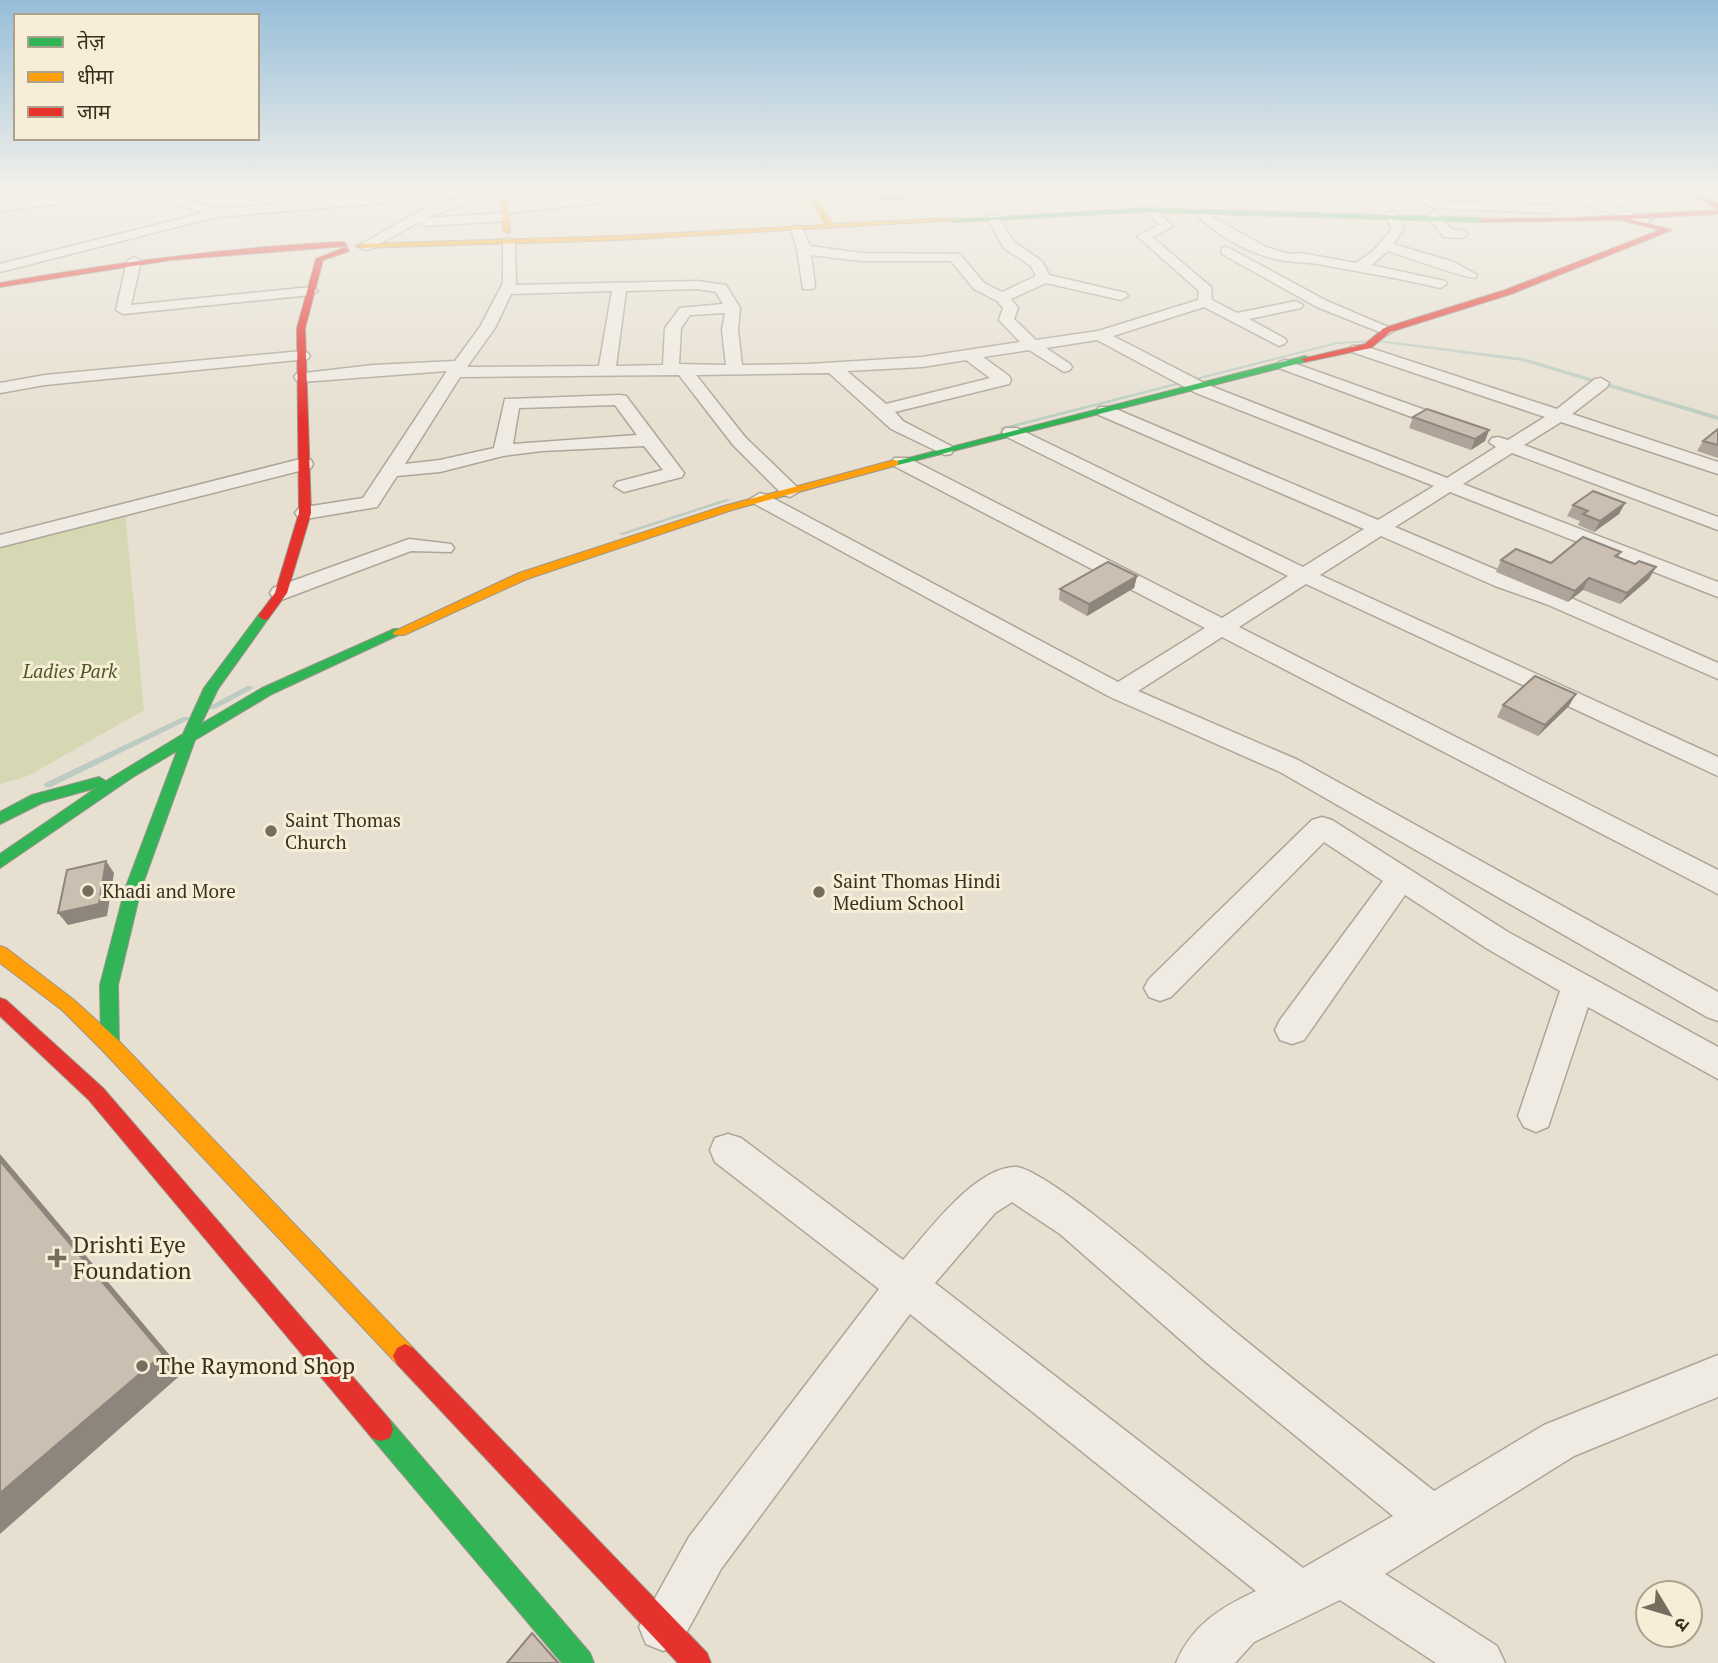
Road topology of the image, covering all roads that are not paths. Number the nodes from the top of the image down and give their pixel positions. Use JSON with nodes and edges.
{"nodes":[{"id":1,"x":105,"y":268,"type":"edge"},
{"id":2,"x":112,"y":268,"type":"edge"},
{"id":3,"x":132,"y":268,"type":"edge"},
{"id":4,"x":318,"y":268,"type":"edge"},
{"id":5,"x":509,"y":268,"type":"edge"},
{"id":6,"x":806,"y":268,"type":"edge"},
{"id":7,"x":964,"y":268,"type":"edge"},
{"id":8,"x":1039,"y":268,"type":"edge"},
{"id":9,"x":1180,"y":268,"type":"edge"},
{"id":10,"x":1257,"y":268,"type":"edge"},
{"id":11,"x":1359,"y":268,"type":"edge"},
{"id":12,"x":1454,"y":268,"type":"edge"},
{"id":13,"x":1571,"y":268,"type":"edge"},
{"id":14,"x":1470,"y":275,"type":"dead end"},
{"id":15,"x":1044,"y":278,"type":"junction"},
{"id":16,"x":1440,"y":284,"type":"dead end"},
{"id":17,"x":0,"y":285,"type":"edge"},
{"id":18,"x":808,"y":286,"type":"dead end"},
{"id":19,"x":620,"y":287,"type":"junction"},
{"id":20,"x":506,"y":290,"type":"junction"},
{"id":21,"x":311,"y":291,"type":"junction"},
{"id":22,"x":0,"y":292,"type":"edge"},
{"id":23,"x":1121,"y":296,"type":"dead end"},
{"id":24,"x":1002,"y":298,"type":"junction"},
{"id":25,"x":1205,"y":302,"type":"junction"},
{"id":26,"x":1296,"y":305,"type":"dead end"},
{"id":27,"x":733,"y":308,"type":"junction"},
{"id":28,"x":1234,"y":318,"type":"junction"},
{"id":29,"x":1099,"y":335,"type":"junction"},
{"id":30,"x":1373,"y":340,"type":"junction"},
{"id":31,"x":1279,"y":341,"type":"dead end"},
{"id":32,"x":1033,"y":346,"type":"junction"},
{"id":33,"x":970,"y":355,"type":"junction"},
{"id":34,"x":302,"y":356,"type":"junction"},
{"id":35,"x":1284,"y":365,"type":"junction"},
{"id":36,"x":1064,"y":367,"type":"dead end"},
{"id":37,"x":677,"y":368,"type":"junction"},
{"id":38,"x":833,"y":368,"type":"junction"},
{"id":39,"x":457,"y":369,"type":"junction"},
{"id":40,"x":607,"y":369,"type":"junction"},
{"id":41,"x":734,"y":369,"type":"junction"},
{"id":42,"x":302,"y":377,"type":"junction"},
{"id":43,"x":1601,"y":383,"type":"dead end"},
{"id":44,"x":0,"y":388,"type":"edge"},
{"id":45,"x":1202,"y":389,"type":"junction"},
{"id":46,"x":883,"y":410,"type":"junction"},
{"id":47,"x":1105,"y":411,"type":"junction"},
{"id":48,"x":1560,"y":415,"type":"junction"},
{"id":49,"x":1011,"y":432,"type":"junction"},
{"id":50,"x":649,"y":440,"type":"junction"},
{"id":51,"x":1508,"y":446,"type":"junction"},
{"id":52,"x":945,"y":450,"type":"junction"},
{"id":53,"x":503,"y":451,"type":"junction"},
{"id":54,"x":901,"y":462,"type":"junction"},
{"id":55,"x":304,"y":464,"type":"junction"},
{"id":56,"x":1718,"y":468,"type":"edge"},
{"id":57,"x":391,"y":471,"type":"junction"},
{"id":58,"x":1447,"y":484,"type":"junction"},
{"id":59,"x":624,"y":486,"type":"dead end"},
{"id":60,"x":786,"y":487,"type":"junction"},
{"id":61,"x":760,"y":499,"type":"junction"},
{"id":62,"x":305,"y":513,"type":"junction"},
{"id":63,"x":1718,"y":524,"type":"edge"},
{"id":64,"x":1378,"y":527,"type":"junction"},
{"id":65,"x":0,"y":541,"type":"edge"},
{"id":66,"x":444,"y":548,"type":"dead end"},
{"id":67,"x":1303,"y":575,"type":"junction"},
{"id":68,"x":1718,"y":590,"type":"edge"},
{"id":69,"x":281,"y":593,"type":"junction"},
{"id":70,"x":1222,"y":627,"type":"junction"},
{"id":71,"x":1718,"y":672,"type":"edge"},
{"id":72,"x":1119,"y":692,"type":"junction"},
{"id":73,"x":188,"y":738,"type":"junction"},
{"id":74,"x":1718,"y":767,"type":"edge"},
{"id":75,"x":128,"y":774,"type":"junction"},
{"id":76,"x":0,"y":819,"type":"edge"},
{"id":77,"x":0,"y":862,"type":"edge"},
{"id":78,"x":1401,"y":878,"type":"junction"},
{"id":79,"x":1718,"y":883,"type":"edge"},
{"id":80,"x":0,"y":953,"type":"edge"},
{"id":81,"x":1578,"y":986,"type":"junction"},
{"id":82,"x":1160,"y":988,"type":"dead end"},
{"id":83,"x":0,"y":1005,"type":"edge"},
{"id":84,"x":1718,"y":1008,"type":"edge"},
{"id":85,"x":1292,"y":1030,"type":"dead end"},
{"id":86,"x":110,"y":1045,"type":"junction"},
{"id":87,"x":1718,"y":1064,"type":"edge"},
{"id":88,"x":1536,"y":1116,"type":"dead end"},
{"id":89,"x":728,"y":1150,"type":"dead end"},
{"id":90,"x":906,"y":1286,"type":"junction"},
{"id":91,"x":1718,"y":1377,"type":"edge"},
{"id":92,"x":1431,"y":1518,"type":"junction"},
{"id":93,"x":1342,"y":1574,"type":"junction"},
{"id":94,"x":1299,"y":1595,"type":"junction"},
{"id":95,"x":663,"y":1627,"type":"junction"},
{"id":96,"x":580,"y":1663,"type":"edge"},
{"id":97,"x":697,"y":1663,"type":"edge"},
{"id":98,"x":1202,"y":1663,"type":"edge"},
{"id":99,"x":1480,"y":1663,"type":"edge"}],
"edges":[{"from":1,"to":17,"type":"street"},
{"from":2,"to":22,"type":"street"},
{"from":3,"to":21,"type":"street"},
{"from":4,"to":21,"type":"street"},
{"from":5,"to":20,"type":"street"},
{"from":6,"to":18,"type":"street"},
{"from":7,"to":24,"type":"street"},
{"from":8,"to":15,"type":"street"},
{"from":9,"to":25,"type":"street"},
{"from":10,"to":30,"type":"street"},
{"from":11,"to":16,"type":"street"},
{"from":12,"to":14,"type":"street"},
{"from":13,"to":30,"type":"street"},
{"from":15,"to":23,"type":"street"},
{"from":15,"to":24,"type":"street"},
{"from":19,"to":20,"type":"street"},
{"from":19,"to":27,"type":"street"},
{"from":19,"to":40,"type":"street"},
{"from":20,"to":39,"type":"street"},
{"from":21,"to":34,"type":"street"},
{"from":24,"to":32,"type":"street"},
{"from":25,"to":28,"type":"street"},
{"from":25,"to":29,"type":"street"},
{"from":26,"to":28,"type":"street"},
{"from":27,"to":37,"type":"street"},
{"from":27,"to":41,"type":"street"},
{"from":28,"to":31,"type":"street"},
{"from":29,"to":32,"type":"street"},
{"from":29,"to":45,"type":"street"},
{"from":30,"to":35,"type":"street"},
{"from":30,"to":48,"type":"street"},
{"from":32,"to":33,"type":"street"},
{"from":32,"to":36,"type":"street"},
{"from":33,"to":38,"type":"street"},
{"from":33,"to":46,"type":"street"},
{"from":34,"to":42,"type":"street"},
{"from":34,"to":44,"type":"street"},
{"from":35,"to":45,"type":"street"},
{"from":35,"to":51,"type":"street"},
{"from":37,"to":40,"type":"street"},
{"from":37,"to":41,"type":"street"},
{"from":37,"to":60,"type":"street"},
{"from":38,"to":41,"type":"street"},
{"from":38,"to":46,"type":"street"},
{"from":39,"to":40,"type":"street"},
{"from":39,"to":42,"type":"street"},
{"from":39,"to":57,"type":"street"},
{"from":42,"to":55,"type":"street"},
{"from":43,"to":48,"type":"street"},
{"from":45,"to":47,"type":"street"},
{"from":45,"to":58,"type":"street"},
{"from":46,"to":52,"type":"street"},
{"from":47,"to":49,"type":"street"},
{"from":47,"to":64,"type":"street"},
{"from":48,"to":51,"type":"street"},
{"from":48,"to":56,"type":"street"},
{"from":49,"to":52,"type":"street"},
{"from":49,"to":67,"type":"street"},
{"from":50,"to":53,"type":"street"},
{"from":50,"to":53,"type":"street"},
{"from":50,"to":59,"type":"street"},
{"from":51,"to":58,"type":"street"},
{"from":51,"to":63,"type":"street"},
{"from":52,"to":54,"type":"street"},
{"from":53,"to":57,"type":"street"},
{"from":54,"to":60,"type":"street"},
{"from":54,"to":70,"type":"street"},
{"from":55,"to":62,"type":"street"},
{"from":55,"to":65,"type":"street"},
{"from":57,"to":62,"type":"street"},
{"from":58,"to":64,"type":"street"},
{"from":58,"to":68,"type":"street"},
{"from":60,"to":61,"type":"street"},
{"from":61,"to":72,"type":"street"},
{"from":61,"to":73,"type":"street"},
{"from":62,"to":69,"type":"street"},
{"from":64,"to":67,"type":"street"},
{"from":64,"to":71,"type":"street"},
{"from":66,"to":69,"type":"street"},
{"from":67,"to":70,"type":"street"},
{"from":67,"to":74,"type":"street"},
{"from":69,"to":73,"type":"street"},
{"from":70,"to":72,"type":"street"},
{"from":70,"to":79,"type":"street"},
{"from":72,"to":84,"type":"street"},
{"from":73,"to":75,"type":"street"},
{"from":73,"to":86,"type":"street"},
{"from":75,"to":76,"type":"street"},
{"from":75,"to":77,"type":"street"},
{"from":78,"to":81,"type":"street"},
{"from":78,"to":82,"type":"street"},
{"from":78,"to":85,"type":"street"},
{"from":80,"to":86,"type":"street"},
{"from":81,"to":87,"type":"street"},
{"from":81,"to":88,"type":"street"},
{"from":83,"to":96,"type":"street"},
{"from":86,"to":95,"type":"street"},
{"from":89,"to":90,"type":"street"},
{"from":90,"to":92,"type":"street"},
{"from":90,"to":94,"type":"street"},
{"from":90,"to":95,"type":"street"},
{"from":91,"to":92,"type":"street"},
{"from":92,"to":93,"type":"street"},
{"from":93,"to":94,"type":"street"},
{"from":93,"to":99,"type":"street"},
{"from":94,"to":98,"type":"street"},
{"from":95,"to":97,"type":"street"}]}
